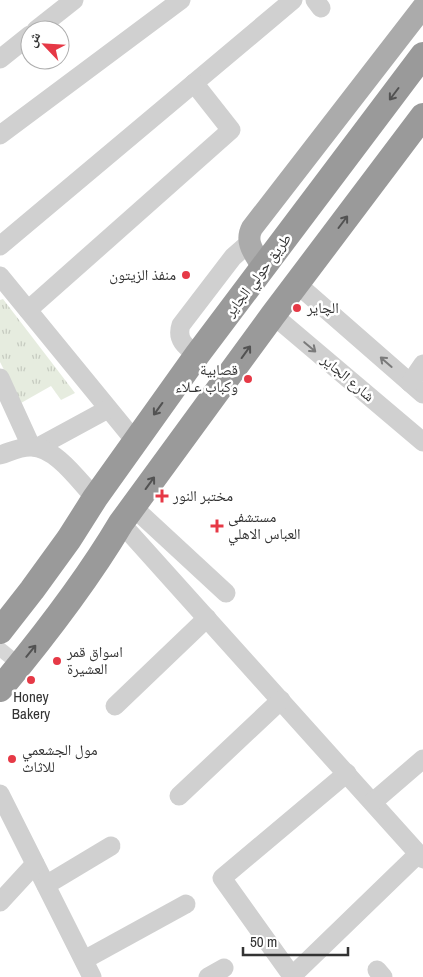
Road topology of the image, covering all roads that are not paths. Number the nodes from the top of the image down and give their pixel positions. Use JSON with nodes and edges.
{"nodes":[{"id":1,"x":74,"y":0,"type":"edge"},
{"id":2,"x":181,"y":0,"type":"edge"},
{"id":3,"x":293,"y":0,"type":"edge"},
{"id":4,"x":419,"y":0,"type":"edge"},
{"id":5,"x":423,"y":6,"type":"edge"},
{"id":6,"x":49,"y":20,"type":"edge"},
{"id":7,"x":20,"y":43,"type":"edge"},
{"id":8,"x":423,"y":55,"type":"edge"},
{"id":9,"x":0,"y":59,"type":"edge"},
{"id":10,"x":194,"y":83,"type":"junction"},
{"id":11,"x":423,"y":116,"type":"edge"},
{"id":12,"x":0,"y":135,"type":"edge"},
{"id":13,"x":249,"y":243,"type":"junction"},
{"id":14,"x":0,"y":246,"type":"edge"},
{"id":15,"x":263,"y":268,"type":"junction"},
{"id":16,"x":0,"y":276,"type":"edge"},
{"id":17,"x":297,"y":284,"type":"junction"},
{"id":18,"x":28,"y":310,"type":"junction"},
{"id":19,"x":273,"y":315,"type":"junction"},
{"id":20,"x":197,"y":355,"type":"junction"},
{"id":21,"x":423,"y":364,"type":"edge"},
{"id":22,"x":0,"y":378,"type":"edge"},
{"id":23,"x":417,"y":389,"type":"edge"},
{"id":24,"x":108,"y":409,"type":"junction"},
{"id":25,"x":135,"y":441,"type":"junction"},
{"id":26,"x":423,"y":442,"type":"edge"},
{"id":27,"x":35,"y":447,"type":"junction"},
{"id":28,"x":0,"y":455,"type":"edge"},
{"id":29,"x":95,"y":498,"type":"junction"},
{"id":30,"x":127,"y":515,"type":"junction"},
{"id":31,"x":226,"y":593,"type":"dead end"},
{"id":32,"x":0,"y":603,"type":"edge"},
{"id":33,"x":207,"y":618,"type":"junction"},
{"id":34,"x":5,"y":639,"type":"edge"},
{"id":35,"x":0,"y":689,"type":"edge"},
{"id":36,"x":281,"y":700,"type":"junction"},
{"id":37,"x":115,"y":706,"type":"dead end"},
{"id":38,"x":423,"y":759,"type":"edge"},
{"id":39,"x":347,"y":773,"type":"junction"},
{"id":40,"x":0,"y":794,"type":"edge"},
{"id":41,"x":179,"y":796,"type":"dead end"},
{"id":42,"x":373,"y":802,"type":"junction"},
{"id":43,"x":110,"y":846,"type":"dead end"},
{"id":44,"x":421,"y":856,"type":"edge"},
{"id":45,"x":35,"y":864,"type":"junction"},
{"id":46,"x":46,"y":885,"type":"junction"},
{"id":47,"x":0,"y":902,"type":"edge"},
{"id":48,"x":186,"y":904,"type":"dead end"},
{"id":49,"x":84,"y":960,"type":"junction"},
{"id":50,"x":92,"y":977,"type":"edge"}],
"edges":[{"from":1,"to":6,"type":"street"},
{"from":2,"to":12,"type":"street"},
{"from":3,"to":10,"type":"street"},
{"from":4,"to":5,"type":"street"},
{"from":5,"to":13,"type":"main road"},
{"from":7,"to":9,"type":"street"},
{"from":8,"to":15,"type":"highway","name":"طريق حولي الجاير","one_way":true},
{"from":10,"to":14,"type":"street"},
{"from":10,"to":18,"type":"street"},
{"from":17,"to":11,"type":"highway","one_way":true},
{"from":13,"to":15,"type":"main road"},
{"from":13,"to":20,"type":"street"},
{"from":15,"to":20,"type":"highway","name":"طريق حولي الجاير"},
{"from":16,"to":18,"type":"street"},
{"from":17,"to":19,"type":"highway"},
{"from":23,"to":17,"type":"street","one_way":true},
{"from":18,"to":24,"type":"street"},
{"from":19,"to":26,"type":"street","name":"شارع الجاير","one_way":true},
{"from":30,"to":19,"type":"highway","one_way":true},
{"from":20,"to":25,"type":"highway","name":"طريق حولي الجاير","one_way":true},
{"from":21,"to":23,"type":"street"},
{"from":22,"to":27,"type":"street"},
{"from":24,"to":25,"type":"street"},
{"from":24,"to":27,"type":"street"},
{"from":25,"to":29,"type":"highway","name":"طريق حولي الجاير"},
{"from":27,"to":28,"type":"street"},
{"from":27,"to":29,"type":"street"},
{"from":29,"to":32,"type":"highway"},
{"from":29,"to":34,"type":"highway"},
{"from":30,"to":31,"type":"street"},
{"from":30,"to":33,"type":"street"},
{"from":30,"to":34,"type":"highway"},
{"from":35,"to":30,"type":"highway","one_way":true},
{"from":33,"to":36,"type":"street"},
{"from":33,"to":37,"type":"street"},
{"from":36,"to":39,"type":"street"},
{"from":36,"to":41,"type":"street"},
{"from":38,"to":42,"type":"street"},
{"from":39,"to":42,"type":"street"},
{"from":39,"to":44,"type":"street"},
{"from":40,"to":45,"type":"street"},
{"from":42,"to":44,"type":"street"},
{"from":43,"to":46,"type":"street"},
{"from":45,"to":46,"type":"street"},
{"from":45,"to":47,"type":"street"},
{"from":46,"to":49,"type":"street"},
{"from":48,"to":49,"type":"street"},
{"from":49,"to":50,"type":"street"}]}
